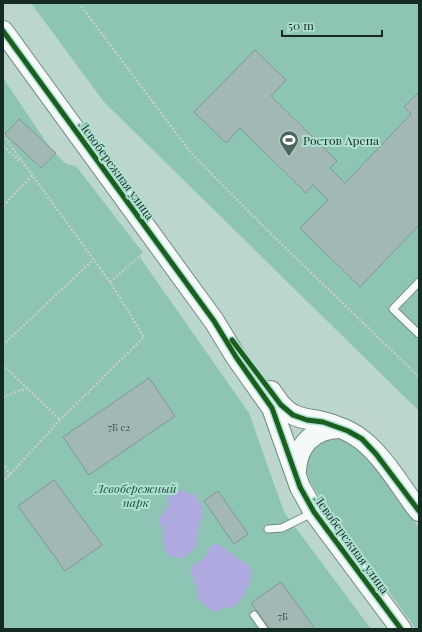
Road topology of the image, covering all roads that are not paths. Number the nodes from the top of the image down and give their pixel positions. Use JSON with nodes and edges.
{"nodes":[{"id":1,"x":11,"y":28,"type":"edge"},
{"id":2,"x":419,"y":284,"type":"edge"},
{"id":3,"x":214,"y":321,"type":"junction"},
{"id":4,"x":419,"y":334,"type":"edge"},
{"id":5,"x":339,"y":428,"type":"junction"},
{"id":6,"x":296,"y":471,"type":"junction"},
{"id":7,"x":419,"y":511,"type":"edge"},
{"id":8,"x":306,"y":516,"type":"junction"},
{"id":9,"x":268,"y":530,"type":"dead end"},
{"id":10,"x":254,"y":616,"type":"dead end"},
{"id":11,"x":264,"y":629,"type":"edge"},
{"id":12,"x":401,"y":629,"type":"edge"}],
"edges":[{"from":1,"to":3,"type":"main road","name":"Левобережная улица"},
{"from":2,"to":4,"type":"lane"},
{"from":3,"to":5,"type":"main road","name":"Левобережная улица"},
{"from":3,"to":6,"type":"main road","name":"Левобережная улица"},
{"from":5,"to":6,"type":"main road"},
{"from":5,"to":7,"type":"main road","name":"Левобережная улица"},
{"from":6,"to":8,"type":"main road","name":"Левобережная улица"},
{"from":8,"to":9,"type":"lane"},
{"from":8,"to":12,"type":"main road","name":"Левобережная улица"},
{"from":10,"to":11,"type":"lane"}]}
